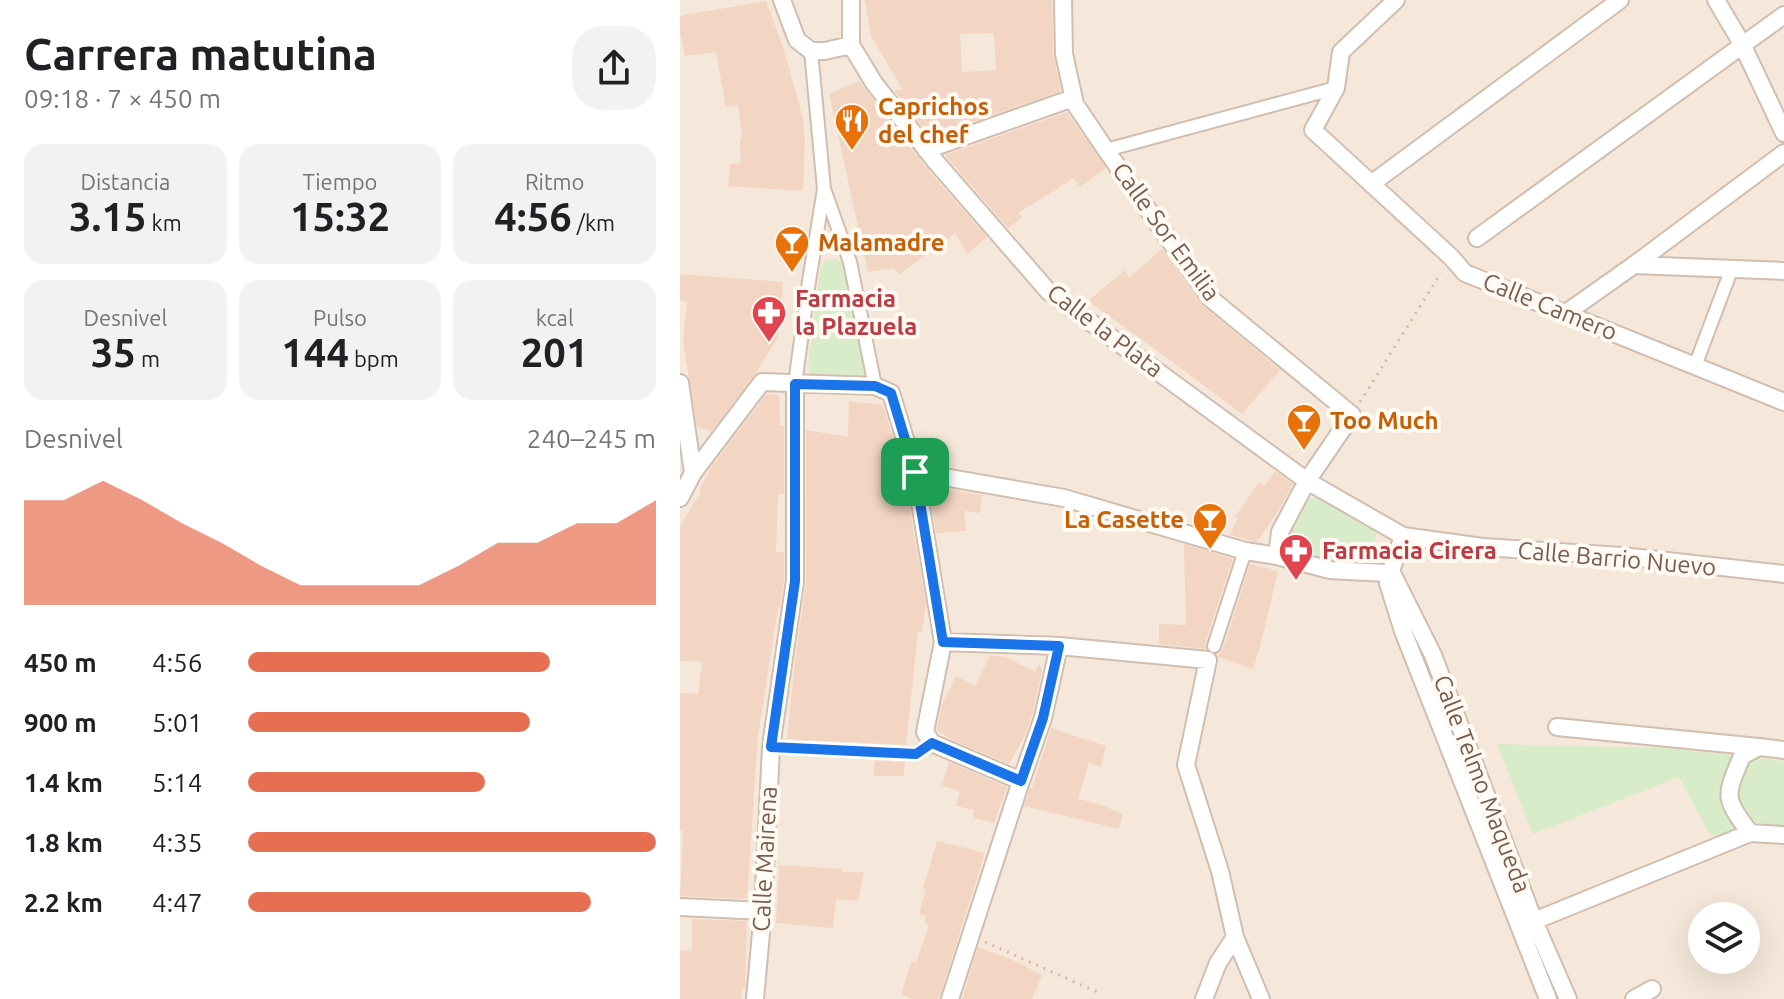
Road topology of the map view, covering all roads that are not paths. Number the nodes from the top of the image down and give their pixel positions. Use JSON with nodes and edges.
{"nodes":[{"id":1,"x":782,"y":0,"type":"edge"},
{"id":2,"x":851,"y":0,"type":"edge"},
{"id":3,"x":1063,"y":0,"type":"edge"},
{"id":4,"x":1396,"y":0,"type":"edge"},
{"id":5,"x":1620,"y":0,"type":"edge"},
{"id":6,"x":1716,"y":0,"type":"edge"},
{"id":7,"x":1784,"y":15,"type":"edge"},
{"id":8,"x":1742,"y":44,"type":"junction"},
{"id":9,"x":851,"y":45,"type":"junction"},
{"id":10,"x":811,"y":51,"type":"junction"},
{"id":11,"x":1336,"y":88,"type":"junction"},
{"id":12,"x":1073,"y":98,"type":"junction"},
{"id":13,"x":1784,"y":133,"type":"edge"},
{"id":14,"x":926,"y":150,"type":"junction"},
{"id":15,"x":1106,"y":150,"type":"junction"},
{"id":16,"x":1784,"y":153,"type":"edge"},
{"id":17,"x":1371,"y":184,"type":"junction"},
{"id":18,"x":824,"y":189,"type":"junction"},
{"id":19,"x":1477,"y":238,"type":"dead end"},
{"id":20,"x":1634,"y":265,"type":"junction"},
{"id":21,"x":1732,"y":268,"type":"junction"},
{"id":22,"x":1784,"y":271,"type":"edge"},
{"id":23,"x":1566,"y":313,"type":"junction"},
{"id":24,"x":1695,"y":366,"type":"junction"},
{"id":25,"x":680,"y":383,"type":"edge"},
{"id":26,"x":795,"y":384,"type":"junction"},
{"id":27,"x":875,"y":386,"type":"junction"},
{"id":28,"x":1784,"y":402,"type":"edge"},
{"id":29,"x":915,"y":472,"type":"junction"},
{"id":30,"x":693,"y":473,"type":"junction"},
{"id":31,"x":1307,"y":481,"type":"junction"},
{"id":32,"x":680,"y":498,"type":"edge"},
{"id":33,"x":1403,"y":536,"type":"junction"},
{"id":34,"x":1245,"y":551,"type":"junction"},
{"id":35,"x":1277,"y":556,"type":"junction"},
{"id":36,"x":1388,"y":572,"type":"junction"},
{"id":37,"x":1784,"y":574,"type":"edge"},
{"id":38,"x":943,"y":642,"type":"junction"},
{"id":39,"x":1059,"y":646,"type":"junction"},
{"id":40,"x":1211,"y":653,"type":"junction"},
{"id":41,"x":1557,"y":727,"type":"dead end"},
{"id":42,"x":932,"y":743,"type":"junction"},
{"id":43,"x":771,"y":747,"type":"junction"},
{"id":44,"x":1759,"y":747,"type":"junction"},
{"id":45,"x":1784,"y":750,"type":"edge"},
{"id":46,"x":1021,"y":781,"type":"junction"},
{"id":47,"x":1750,"y":833,"type":"junction"},
{"id":48,"x":1784,"y":835,"type":"edge"},
{"id":49,"x":680,"y":907,"type":"edge"},
{"id":50,"x":763,"y":911,"type":"junction"},
{"id":51,"x":1534,"y":921,"type":"junction"},
{"id":52,"x":1235,"y":937,"type":"junction"},
{"id":53,"x":1652,"y":989,"type":"dead end"},
{"id":54,"x":755,"y":999,"type":"edge"},
{"id":55,"x":950,"y":999,"type":"edge"},
{"id":56,"x":1204,"y":999,"type":"edge"},
{"id":57,"x":1261,"y":999,"type":"edge"},
{"id":58,"x":1548,"y":999,"type":"edge"},
{"id":59,"x":1568,"y":999,"type":"edge"},
{"id":60,"x":1634,"y":999,"type":"edge"}],
"edges":[{"from":1,"to":10,"type":"street"},
{"from":2,"to":9,"type":"street"},
{"from":3,"to":12,"type":"street","name":"Calle Sor Emilia"},
{"from":4,"to":11,"type":"street"},
{"from":5,"to":17,"type":"street"},
{"from":6,"to":8,"type":"street"},
{"from":7,"to":8,"type":"street"},
{"from":8,"to":13,"type":"street"},
{"from":8,"to":19,"type":"street"},
{"from":9,"to":10,"type":"street"},
{"from":9,"to":14,"type":"street","name":"Calle la Plata"},
{"from":10,"to":18,"type":"street"},
{"from":11,"to":15,"type":"street"},
{"from":11,"to":17,"type":"street","name":"Calle Camero"},
{"from":12,"to":14,"type":"street"},
{"from":12,"to":15,"type":"street","name":"Calle Sor Emilia"},
{"from":14,"to":31,"type":"street","name":"Calle la Plata"},
{"from":15,"to":31,"type":"street","name":"Calle Sor Emilia"},
{"from":16,"to":20,"type":"street"},
{"from":17,"to":23,"type":"street","name":"Calle Camero"},
{"from":18,"to":26,"type":"street"},
{"from":18,"to":27,"type":"street"},
{"from":20,"to":21,"type":"street"},
{"from":20,"to":23,"type":"street"},
{"from":21,"to":22,"type":"street"},
{"from":21,"to":24,"type":"street"},
{"from":23,"to":24,"type":"street","name":"Calle Camero"},
{"from":24,"to":28,"type":"street","name":"Calle Camero"},
{"from":25,"to":30,"type":"street"},
{"from":26,"to":27,"type":"street"},
{"from":26,"to":30,"type":"street"},
{"from":26,"to":43,"type":"street","name":"Calle Mairena"},
{"from":27,"to":29,"type":"street"},
{"from":29,"to":34,"type":"street"},
{"from":29,"to":38,"type":"street"},
{"from":30,"to":32,"type":"street"},
{"from":31,"to":33,"type":"street","name":"Calle la Plata"},
{"from":31,"to":35,"type":"street"},
{"from":33,"to":36,"type":"street"},
{"from":33,"to":37,"type":"street","name":"Calle Barrio Nuevo"},
{"from":34,"to":35,"type":"street"},
{"from":34,"to":40,"type":"street"},
{"from":35,"to":36,"type":"street"},
{"from":36,"to":51,"type":"street","name":"Calle Telmo Maqueda"},
{"from":36,"to":58,"type":"street","name":"Calle Telmo Maqueda"},
{"from":38,"to":39,"type":"street"},
{"from":38,"to":42,"type":"street"},
{"from":39,"to":40,"type":"street"},
{"from":39,"to":46,"type":"street"},
{"from":40,"to":52,"type":"street"},
{"from":41,"to":44,"type":"street"},
{"from":42,"to":43,"type":"street"},
{"from":42,"to":46,"type":"street"},
{"from":43,"to":50,"type":"street","name":"Calle Mairena"},
{"from":44,"to":45,"type":"street"},
{"from":44,"to":47,"type":"street"},
{"from":46,"to":55,"type":"street"},
{"from":47,"to":48,"type":"street"},
{"from":47,"to":51,"type":"street"},
{"from":49,"to":50,"type":"street"},
{"from":50,"to":54,"type":"street","name":"Calle Mairena"},
{"from":51,"to":59,"type":"street","name":"Calle Telmo Maqueda"},
{"from":52,"to":56,"type":"street"},
{"from":52,"to":57,"type":"street"},
{"from":53,"to":60,"type":"street"}]}
